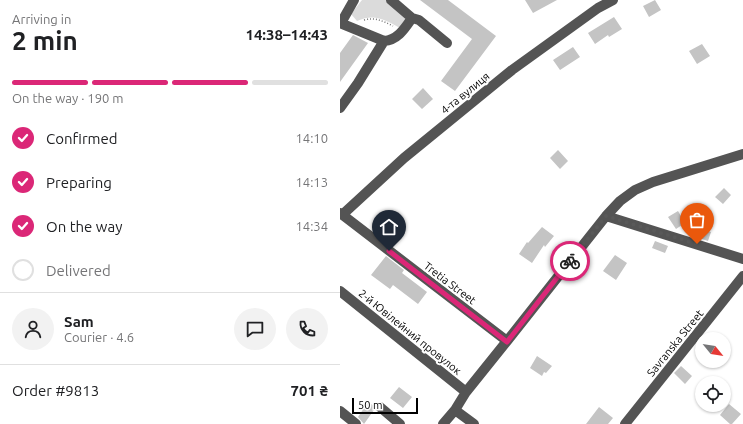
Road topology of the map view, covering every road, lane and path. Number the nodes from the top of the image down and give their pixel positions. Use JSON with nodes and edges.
{"nodes":[{"id":1,"x":354,"y":0,"type":"edge"},
{"id":2,"x":391,"y":0,"type":"edge"},
{"id":3,"x":613,"y":0,"type":"edge"},
{"id":4,"x":412,"y":18,"type":"junction"},
{"id":5,"x":364,"y":20,"type":"dead end"},
{"id":6,"x":341,"y":23,"type":"edge"},
{"id":7,"x":402,"y":31,"type":"junction"},
{"id":8,"x":384,"y":40,"type":"junction"},
{"id":9,"x":447,"y":43,"type":"dead end"},
{"id":10,"x":340,"y":108,"type":"edge"},
{"id":11,"x":743,"y":154,"type":"edge"},
{"id":12,"x":341,"y":214,"type":"edge"},
{"id":13,"x":606,"y":216,"type":"junction"},
{"id":14,"x":743,"y":259,"type":"edge"},
{"id":15,"x":743,"y":276,"type":"edge"},
{"id":16,"x":340,"y":291,"type":"edge"},
{"id":17,"x":507,"y":342,"type":"junction"},
{"id":18,"x":466,"y":392,"type":"junction"},
{"id":19,"x":380,"y":408,"type":"dead end"},
{"id":20,"x":340,"y":410,"type":"edge"},
{"id":21,"x":455,"y":410,"type":"junction"},
{"id":22,"x":356,"y":424,"type":"edge"},
{"id":23,"x":400,"y":424,"type":"edge"},
{"id":24,"x":443,"y":424,"type":"edge"},
{"id":25,"x":474,"y":424,"type":"edge"},
{"id":26,"x":625,"y":424,"type":"edge"}],
"edges":[{"from":1,"to":6,"type":"street"},
{"from":2,"to":4,"type":"street"},
{"from":3,"to":12,"type":"street","name":"4-та вулиця"},
{"from":4,"to":7,"type":"street"},
{"from":4,"to":9,"type":"street"},
{"from":5,"to":7,"type":"path"},
{"from":6,"to":8,"type":"street"},
{"from":7,"to":8,"type":"street"},
{"from":8,"to":10,"type":"street"},
{"from":11,"to":13,"type":"street"},
{"from":12,"to":17,"type":"street","name":"Tretia Street"},
{"from":13,"to":14,"type":"street"},
{"from":13,"to":17,"type":"street"},
{"from":15,"to":26,"type":"street","name":"Savranska Street"},
{"from":16,"to":18,"type":"street","name":"2-й Ювілейний провулок"},
{"from":17,"to":18,"type":"street"},
{"from":18,"to":21,"type":"street"},
{"from":19,"to":23,"type":"street"},
{"from":20,"to":22,"type":"street"},
{"from":21,"to":24,"type":"street"},
{"from":21,"to":25,"type":"street"}]}
